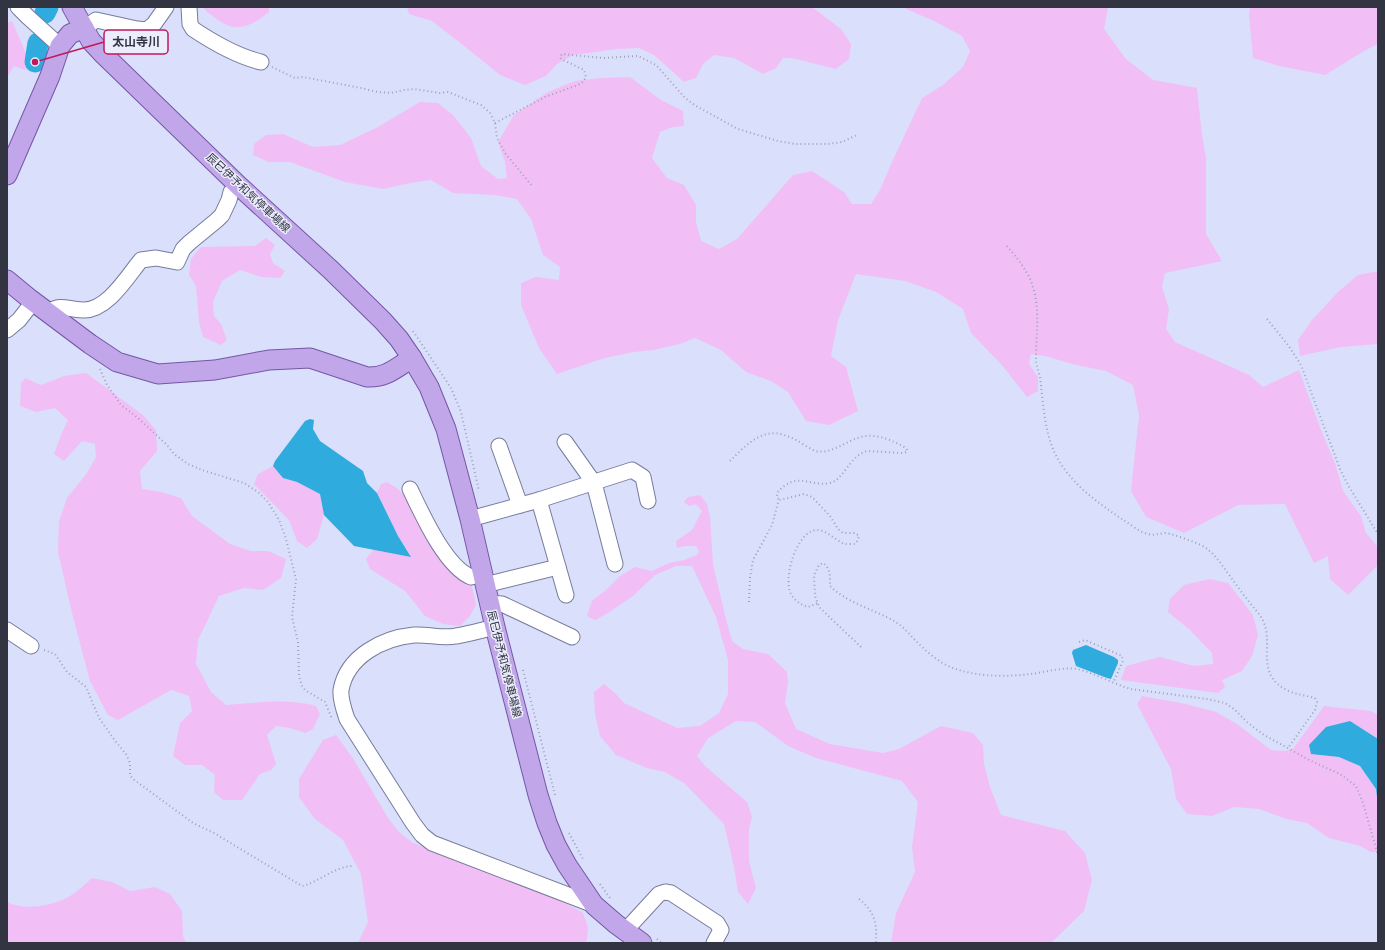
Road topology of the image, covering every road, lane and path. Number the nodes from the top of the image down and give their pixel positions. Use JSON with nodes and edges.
{"nodes":[{"id":1,"x":18,"y":7,"type":"edge"},
{"id":2,"x":72,"y":7,"type":"edge"},
{"id":3,"x":166,"y":7,"type":"edge"},
{"id":4,"x":189,"y":7,"type":"edge"},
{"id":5,"x":84,"y":28,"type":"junction"},
{"id":6,"x":60,"y":46,"type":"junction"},
{"id":7,"x":261,"y":62,"type":"joint"},
{"id":8,"x":495,"y":123,"type":"junction"},
{"id":9,"x":857,"y":135,"type":"dead end"},
{"id":10,"x":7,"y":175,"type":"edge"},
{"id":11,"x":238,"y":185,"type":"junction"},
{"id":12,"x":533,"y":188,"type":"dead end"},
{"id":13,"x":1007,"y":246,"type":"dead end"},
{"id":14,"x":7,"y":280,"type":"edge"},
{"id":15,"x":40,"y":307,"type":"junction"},
{"id":16,"x":1267,"y":319,"type":"dead end"},
{"id":17,"x":7,"y":330,"type":"edge"},
{"id":18,"x":102,"y":352,"type":"junction"},
{"id":19,"x":412,"y":358,"type":"junction"},
{"id":20,"x":565,"y":442,"type":"dead end"},
{"id":21,"x":499,"y":446,"type":"dead end"},
{"id":22,"x":730,"y":461,"type":"dead end"},
{"id":23,"x":594,"y":483,"type":"junction"},
{"id":24,"x":410,"y":489,"type":"dead end"},
{"id":25,"x":539,"y":500,"type":"junction"},
{"id":26,"x":780,"y":500,"type":"junction"},
{"id":27,"x":648,"y":501,"type":"dead end"},
{"id":28,"x":520,"y":505,"type":"junction"},
{"id":29,"x":470,"y":519,"type":"junction"},
{"id":30,"x":1378,"y":534,"type":"edge"},
{"id":31,"x":615,"y":564,"type":"dead end"},
{"id":32,"x":558,"y":567,"type":"junction"},
{"id":33,"x":486,"y":588,"type":"junction"},
{"id":34,"x":566,"y":595,"type":"dead end"},
{"id":35,"x":749,"y":602,"type":"dead end"},
{"id":36,"x":818,"y":603,"type":"junction"},
{"id":37,"x":495,"y":627,"type":"junction"},
{"id":38,"x":7,"y":630,"type":"edge"},
{"id":39,"x":572,"y":637,"type":"dead end"},
{"id":40,"x":1079,"y":642,"type":"dead end"},
{"id":41,"x":31,"y":646,"type":"joint"},
{"id":42,"x":861,"y":647,"type":"dead end"},
{"id":43,"x":1113,"y":683,"type":"junction"},
{"id":44,"x":333,"y":723,"type":"dead end"},
{"id":45,"x":1288,"y":748,"type":"junction"},
{"id":46,"x":1378,"y":855,"type":"edge"},
{"id":47,"x":352,"y":866,"type":"dead end"},
{"id":48,"x":859,"y":899,"type":"dead end"},
{"id":49,"x":594,"y":905,"type":"junction"},
{"id":50,"x":625,"y":931,"type":"junction"},
{"id":51,"x":642,"y":943,"type":"edge"},
{"id":52,"x":714,"y":943,"type":"edge"},
{"id":53,"x":876,"y":943,"type":"edge"}],
"edges":[{"from":1,"to":6,"type":"street"},
{"from":2,"to":5,"type":"main road","name":"辰巳伊予和気停車場線"},
{"from":3,"to":5,"type":"street"},
{"from":4,"to":7,"type":"street"},
{"from":5,"to":6,"type":"main road"},
{"from":5,"to":11,"type":"main road","name":"辰巳伊予和気停車場線"},
{"from":6,"to":10,"type":"main road"},
{"from":7,"to":8,"type":"path"},
{"from":8,"to":9,"type":"path"},
{"from":8,"to":12,"type":"path"},
{"from":11,"to":15,"type":"street"},
{"from":11,"to":19,"type":"main road","name":"辰巳伊予和気停車場線"},
{"from":13,"to":45,"type":"path"},
{"from":14,"to":15,"type":"main road"},
{"from":15,"to":17,"type":"street"},
{"from":15,"to":18,"type":"main road"},
{"from":16,"to":30,"type":"path"},
{"from":18,"to":19,"type":"main road"},
{"from":18,"to":44,"type":"path"},
{"from":19,"to":29,"type":"main road","name":"辰巳伊予和気停車場線"},
{"from":20,"to":23,"type":"street"},
{"from":21,"to":28,"type":"street"},
{"from":22,"to":26,"type":"path"},
{"from":23,"to":25,"type":"street"},
{"from":23,"to":27,"type":"street"},
{"from":23,"to":31,"type":"street"},
{"from":24,"to":33,"type":"street"},
{"from":25,"to":28,"type":"street"},
{"from":25,"to":32,"type":"street"},
{"from":26,"to":35,"type":"path"},
{"from":26,"to":36,"type":"path"},
{"from":28,"to":29,"type":"street"},
{"from":29,"to":33,"type":"main road","name":"辰巳伊予和気停車場線"},
{"from":32,"to":33,"type":"street"},
{"from":32,"to":34,"type":"street"},
{"from":33,"to":37,"type":"main road","name":"辰巳伊予和気停車場線"},
{"from":33,"to":39,"type":"street"},
{"from":36,"to":42,"type":"path"},
{"from":36,"to":43,"type":"path"},
{"from":37,"to":49,"type":"main road","name":"辰巳伊予和気停車場線"},
{"from":37,"to":49,"type":"street"},
{"from":38,"to":41,"type":"street"},
{"from":40,"to":43,"type":"path"},
{"from":41,"to":47,"type":"path"},
{"from":43,"to":45,"type":"path"},
{"from":45,"to":46,"type":"path"},
{"from":48,"to":53,"type":"path"},
{"from":49,"to":50,"type":"main road","name":"辰巳伊予和気停車場線"},
{"from":50,"to":51,"type":"main road","name":"辰巳伊予和気停車場線"},
{"from":50,"to":52,"type":"street"}]}
